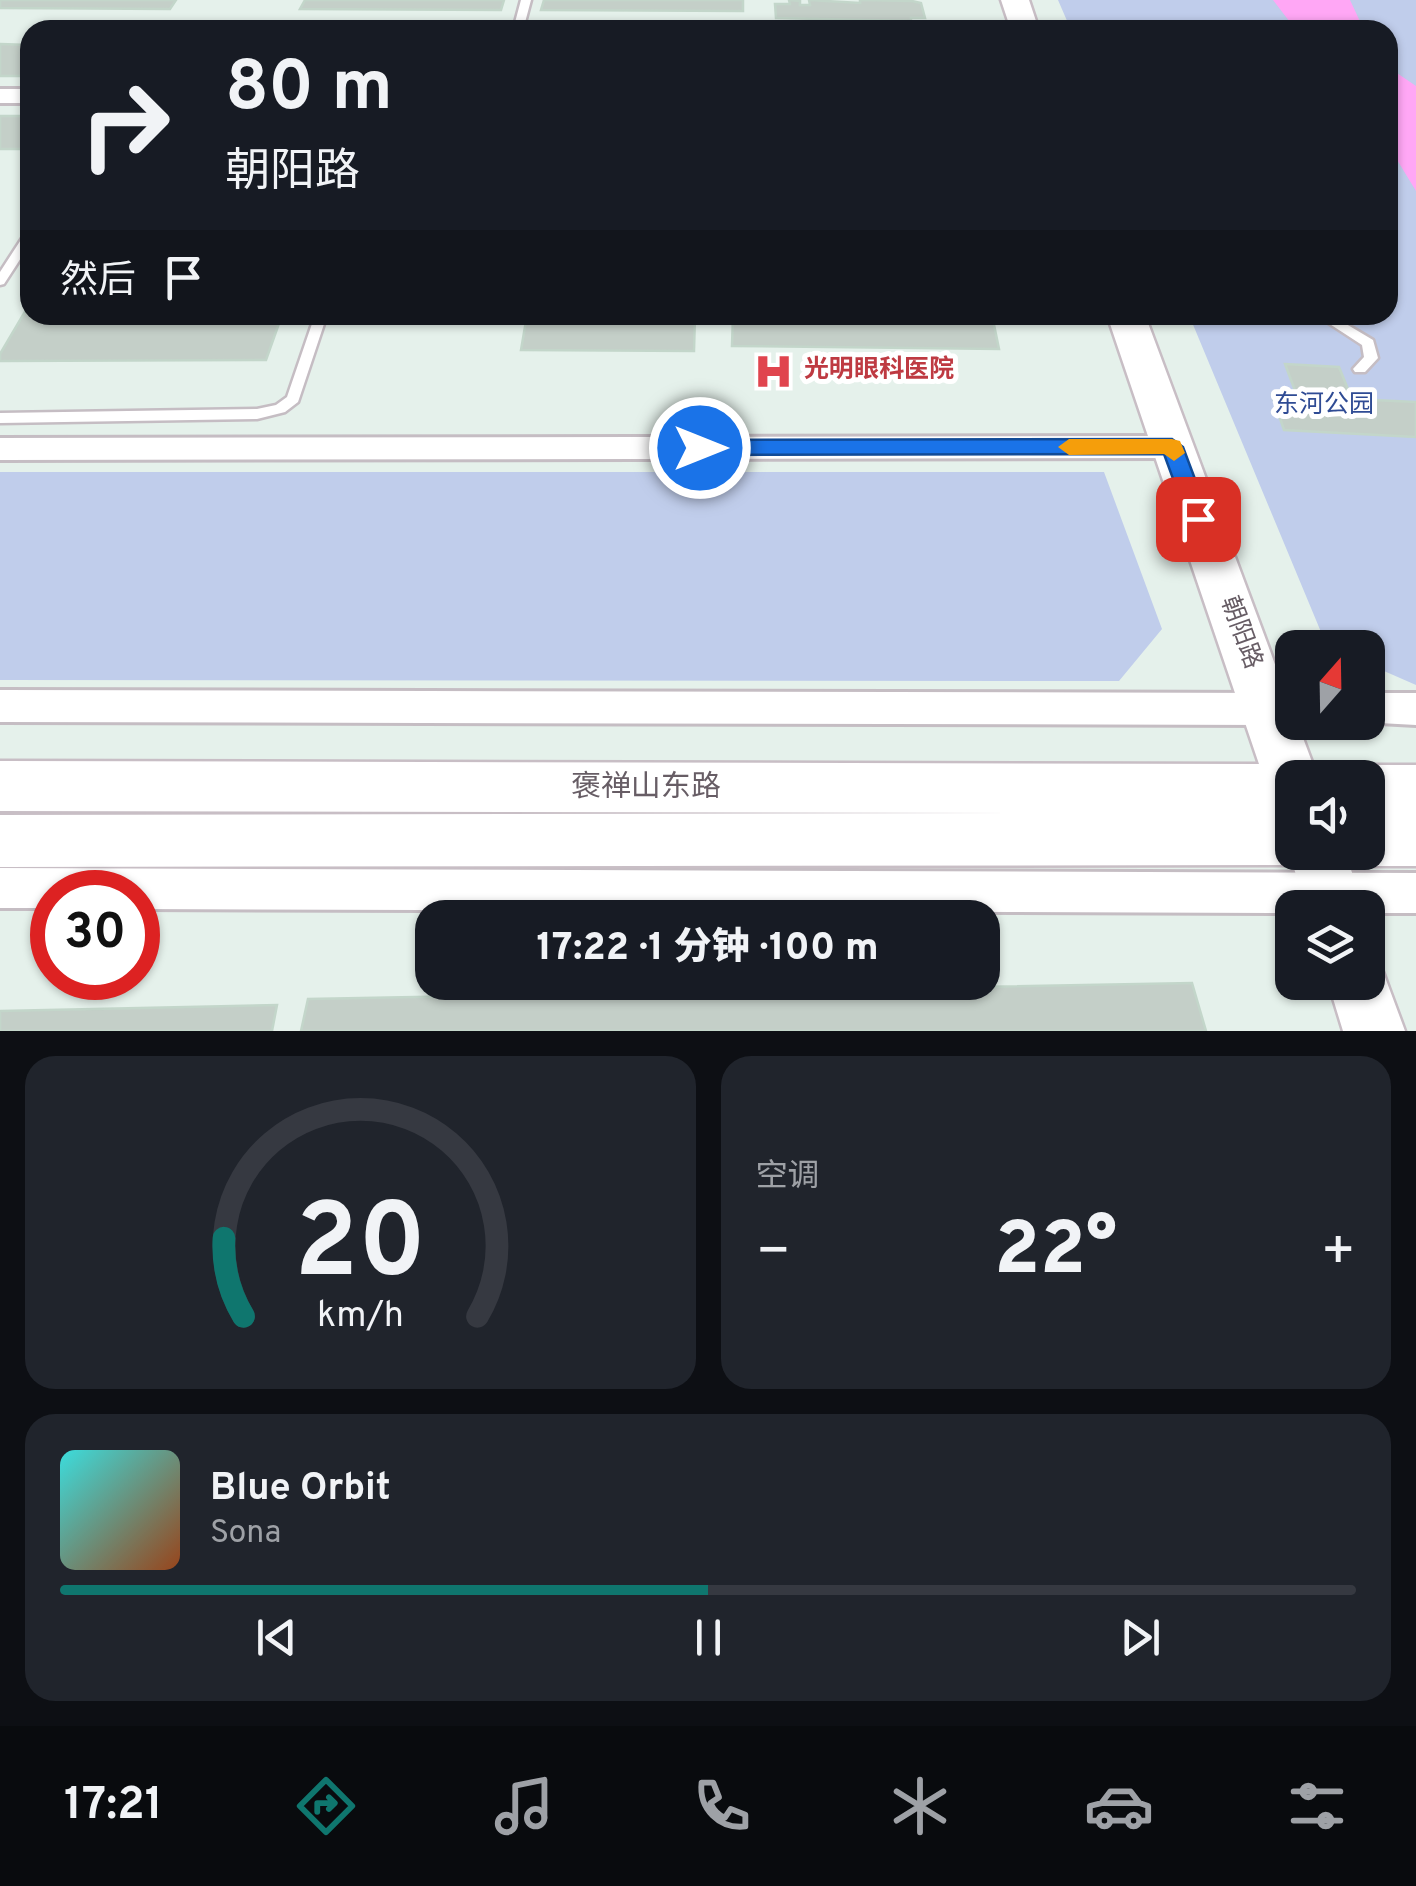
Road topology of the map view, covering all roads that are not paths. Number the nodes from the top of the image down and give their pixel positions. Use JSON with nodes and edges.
{"nodes":[{"id":1,"x":20,"y":250,"type":"edge"},
{"id":2,"x":0,"y":281,"type":"edge"},
{"id":3,"x":318,"y":325,"type":"edge"},
{"id":4,"x":1129,"y":325,"type":"edge"},
{"id":5,"x":1339,"y":325,"type":"edge"},
{"id":6,"x":1360,"y":369,"type":"dead end"},
{"id":7,"x":85,"y":417,"type":"junction"},
{"id":8,"x":0,"y":418,"type":"edge"},
{"id":9,"x":1172,"y":447,"type":"junction"},
{"id":10,"x":0,"y":448,"type":"edge"},
{"id":11,"x":70,"y":448,"type":"junction"},
{"id":12,"x":1275,"y":697,"type":"edge"},
{"id":13,"x":0,"y":706,"type":"edge"},
{"id":14,"x":1275,"y":709,"type":"edge"},
{"id":15,"x":1385,"y":709,"type":"edge"},
{"id":16,"x":1416,"y":709,"type":"edge"},
{"id":17,"x":0,"y":786,"type":"edge"},
{"id":18,"x":1275,"y":790,"type":"edge"},
{"id":19,"x":1385,"y":790,"type":"edge"},
{"id":20,"x":1416,"y":790,"type":"edge"},
{"id":21,"x":1275,"y":840,"type":"edge"},
{"id":22,"x":1385,"y":840,"type":"edge"},
{"id":23,"x":1416,"y":840,"type":"edge"},
{"id":24,"x":0,"y":841,"type":"edge"},
{"id":25,"x":1327,"y":884,"type":"edge"},
{"id":26,"x":0,"y":888,"type":"edge"},
{"id":27,"x":1416,"y":893,"type":"edge"},
{"id":28,"x":1364,"y":1000,"type":"edge"},
{"id":29,"x":1374,"y":1031,"type":"edge"}],
"edges":[{"from":1,"to":2,"type":"lane"},
{"from":3,"to":7,"type":"lane"},
{"from":4,"to":9,"type":"main road","name":"朝阳路"},
{"from":5,"to":6,"type":"lane"},
{"from":7,"to":8,"type":"lane"},
{"from":7,"to":11,"type":"lane"},
{"from":9,"to":11,"type":"street"},
{"from":9,"to":12,"type":"main road","name":"朝阳路"},
{"from":10,"to":11,"type":"street"},
{"from":13,"to":14,"type":"street"},
{"from":15,"to":16,"type":"street"},
{"from":17,"to":18,"type":"main road","name":"褒禅山东路"},
{"from":19,"to":20,"type":"main road"},
{"from":21,"to":24,"type":"main road","name":"褒禅山东路"},
{"from":22,"to":23,"type":"main road"},
{"from":25,"to":26,"type":"street"},
{"from":25,"to":27,"type":"street"},
{"from":28,"to":29,"type":"main road"}]}
